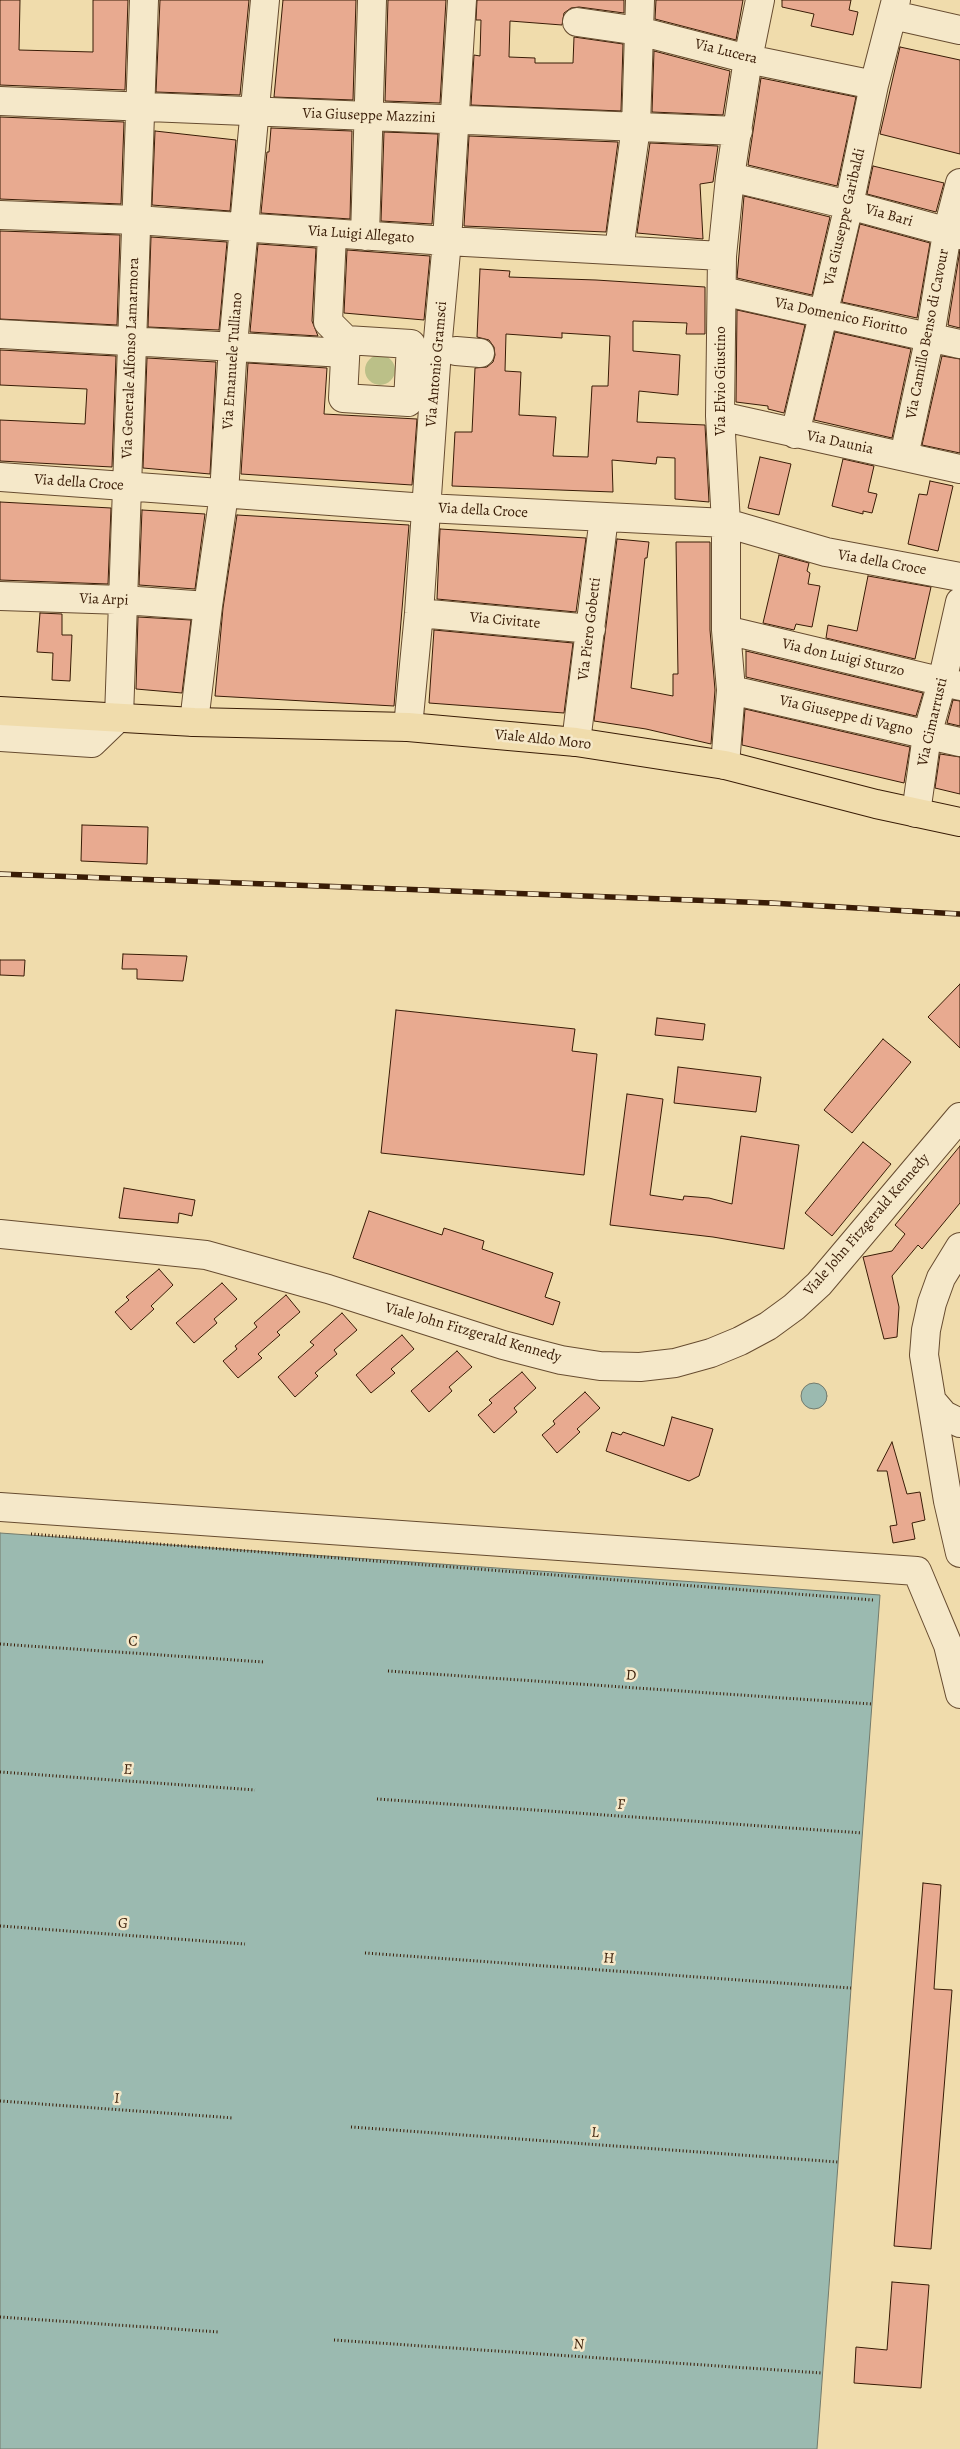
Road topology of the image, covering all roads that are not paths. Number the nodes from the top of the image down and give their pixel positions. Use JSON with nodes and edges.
{"nodes":[{"id":1,"x":144,"y":0,"type":"edge"},
{"id":2,"x":265,"y":0,"type":"edge"},
{"id":3,"x":372,"y":0,"type":"edge"},
{"id":4,"x":462,"y":0,"type":"edge"},
{"id":5,"x":640,"y":0,"type":"edge"},
{"id":6,"x":760,"y":0,"type":"edge"},
{"id":7,"x":895,"y":7,"type":"edge"},
{"id":8,"x":578,"y":22,"type":"dead end"},
{"id":9,"x":960,"y":30,"type":"edge"},
{"id":10,"x":639,"y":31,"type":"junction"},
{"id":11,"x":748,"y":58,"type":"junction"},
{"id":12,"x":874,"y":85,"type":"junction"},
{"id":13,"x":0,"y":102,"type":"edge"},
{"id":14,"x":140,"y":107,"type":"junction"},
{"id":15,"x":255,"y":112,"type":"junction"},
{"id":16,"x":368,"y":116,"type":"junction"},
{"id":17,"x":454,"y":119,"type":"junction"},
{"id":18,"x":636,"y":127,"type":"junction"},
{"id":19,"x":738,"y":131,"type":"junction"},
{"id":20,"x":730,"y":176,"type":"junction"},
{"id":21,"x":960,"y":183,"type":"edge"},
{"id":22,"x":849,"y":205,"type":"junction"},
{"id":23,"x":0,"y":215,"type":"edge"},
{"id":24,"x":136,"y":220,"type":"junction"},
{"id":25,"x":244,"y":228,"type":"junction"},
{"id":26,"x":332,"y":234,"type":"junction"},
{"id":27,"x":954,"y":234,"type":"edge"},
{"id":28,"x":364,"y":236,"type":"junction"},
{"id":29,"x":447,"y":241,"type":"junction"},
{"id":30,"x":620,"y":250,"type":"junction"},
{"id":31,"x":722,"y":256,"type":"junction"},
{"id":32,"x":722,"y":291,"type":"junction"},
{"id":33,"x":824,"y":313,"type":"junction"},
{"id":34,"x":0,"y":334,"type":"edge"},
{"id":35,"x":930,"y":336,"type":"junction"},
{"id":36,"x":132,"y":340,"type":"junction"},
{"id":37,"x":960,"y":344,"type":"edge"},
{"id":38,"x":234,"y":345,"type":"junction"},
{"id":39,"x":720,"y":416,"type":"junction"},
{"id":40,"x":795,"y":434,"type":"junction"},
{"id":41,"x":904,"y":456,"type":"junction"},
{"id":42,"x":960,"y":469,"type":"edge"},
{"id":43,"x":0,"y":477,"type":"edge"},
{"id":44,"x":127,"y":487,"type":"junction"},
{"id":45,"x":224,"y":494,"type":"junction"},
{"id":46,"x":426,"y":508,"type":"junction"},
{"id":47,"x":604,"y":517,"type":"junction"},
{"id":48,"x":726,"y":523,"type":"junction"},
{"id":49,"x":960,"y":577,"type":"edge"},
{"id":50,"x":0,"y":596,"type":"edge"},
{"id":51,"x":123,"y":600,"type":"junction"},
{"id":52,"x":960,"y":602,"type":"edge"},
{"id":53,"x":208,"y":606,"type":"junction"},
{"id":54,"x":419,"y":613,"type":"junction"},
{"id":55,"x":591,"y":629,"type":"junction"},
{"id":56,"x":726,"y":630,"type":"junction"},
{"id":57,"x":951,"y":684,"type":"edge"},
{"id":58,"x":731,"y":690,"type":"junction"},
{"id":59,"x":0,"y":711,"type":"edge"},
{"id":60,"x":119,"y":717,"type":"junction"},
{"id":61,"x":194,"y":722,"type":"junction"},
{"id":62,"x":408,"y":727,"type":"junction"},
{"id":63,"x":927,"y":734,"type":"junction"},
{"id":64,"x":0,"y":737,"type":"edge"},
{"id":65,"x":576,"y":742,"type":"junction"},
{"id":66,"x":960,"y":742,"type":"edge"},
{"id":67,"x":726,"y":765,"type":"junction"},
{"id":68,"x":916,"y":813,"type":"junction"},
{"id":69,"x":960,"y":822,"type":"edge"},
{"id":70,"x":960,"y":1118,"type":"edge"},
{"id":71,"x":0,"y":1234,"type":"edge"},
{"id":72,"x":960,"y":1248,"type":"edge"},
{"id":73,"x":932,"y":1401,"type":"junction"},
{"id":74,"x":960,"y":1423,"type":"edge"},
{"id":75,"x":960,"y":1463,"type":"edge"},
{"id":76,"x":948,"y":1501,"type":"junction"},
{"id":77,"x":0,"y":1507,"type":"edge"},
{"id":78,"x":960,"y":1553,"type":"edge"},
{"id":79,"x":960,"y":1694,"type":"edge"}],
"edges":[{"from":1,"to":14,"type":"street","name":"Via Generale Alfonso Lamarmora"},
{"from":2,"to":15,"type":"street","name":"Via Emanuele Tulliano"},
{"from":3,"to":16,"type":"street"},
{"from":4,"to":17,"type":"street","name":"Via Antonio Gramsci"},
{"from":5,"to":10,"type":"street"},
{"from":6,"to":11,"type":"street","name":"Via Elvio Giustino"},
{"from":7,"to":9,"type":"street"},
{"from":7,"to":12,"type":"street","name":"Via Giuseppe Garibaldi"},
{"from":8,"to":10,"type":"street","name":"Via Lucera"},
{"from":10,"to":11,"type":"street","name":"Via Lucera"},
{"from":10,"to":18,"type":"street"},
{"from":11,"to":12,"type":"street","name":"Via Lucera"},
{"from":11,"to":19,"type":"street","name":"Via Elvio Giustino"},
{"from":12,"to":22,"type":"street","name":"Via Giuseppe Garibaldi"},
{"from":13,"to":14,"type":"street","name":"Via Giuseppe Mazzini"},
{"from":14,"to":15,"type":"street","name":"Via Giuseppe Mazzini"},
{"from":14,"to":24,"type":"street","name":"Via Generale Alfonso Lamarmora"},
{"from":15,"to":16,"type":"street","name":"Via Giuseppe Mazzini"},
{"from":15,"to":25,"type":"street","name":"Via Emanuele Tulliano"},
{"from":16,"to":17,"type":"street","name":"Via Giuseppe Mazzini"},
{"from":16,"to":28,"type":"street"},
{"from":17,"to":18,"type":"street","name":"Via Giuseppe Mazzini"},
{"from":17,"to":29,"type":"street","name":"Via Antonio Gramsci"},
{"from":18,"to":19,"type":"street","name":"Via Giuseppe Mazzini"},
{"from":18,"to":30,"type":"street"},
{"from":19,"to":20,"type":"street","name":"Via Elvio Giustino"},
{"from":20,"to":22,"type":"street","name":"Via Bari"},
{"from":20,"to":31,"type":"street","name":"Via Elvio Giustino"},
{"from":21,"to":27,"type":"street","name":"Via Camillo Benso di Cavour"},
{"from":22,"to":27,"type":"street","name":"Via Bari"},
{"from":22,"to":33,"type":"street","name":"Via Giuseppe Garibaldi"},
{"from":23,"to":24,"type":"street","name":"Via Luigi Allegato"},
{"from":24,"to":25,"type":"street","name":"Via Luigi Allegato"},
{"from":24,"to":36,"type":"street","name":"Via Generale Alfonso Lamarmora"},
{"from":25,"to":26,"type":"street","name":"Via Luigi Allegato"},
{"from":25,"to":38,"type":"street","name":"Via Emanuele Tulliano"},
{"from":26,"to":28,"type":"street","name":"Via Luigi Allegato"},
{"from":26,"to":38,"type":"street"},
{"from":27,"to":35,"type":"street","name":"Via Camillo Benso di Cavour"},
{"from":28,"to":29,"type":"street","name":"Via Luigi Allegato"},
{"from":29,"to":30,"type":"street","name":"Via Luigi Allegato"},
{"from":29,"to":46,"type":"street","name":"Via Antonio Gramsci"},
{"from":30,"to":31,"type":"street","name":"Via Luigi Allegato"},
{"from":31,"to":32,"type":"street","name":"Via Elvio Giustino"},
{"from":32,"to":33,"type":"street","name":"Via Domenico Fioritto"},
{"from":32,"to":39,"type":"street","name":"Via Elvio Giustino"},
{"from":33,"to":35,"type":"street","name":"Via Domenico Fioritto"},
{"from":33,"to":40,"type":"street","name":"Via Giuseppe Garibaldi"},
{"from":34,"to":36,"type":"street"},
{"from":35,"to":37,"type":"street","name":"Via Domenico Fioritto"},
{"from":35,"to":41,"type":"street","name":"Via Camillo Benso di Cavour"},
{"from":36,"to":38,"type":"street"},
{"from":36,"to":44,"type":"street","name":"Via Generale Alfonso Lamarmora"},
{"from":38,"to":45,"type":"street","name":"Via Emanuele Tulliano"},
{"from":39,"to":40,"type":"street","name":"Via Daunia"},
{"from":39,"to":48,"type":"street","name":"Via Elvio Giustino"},
{"from":40,"to":41,"type":"street","name":"Via Daunia"},
{"from":41,"to":42,"type":"street","name":"Via Daunia"},
{"from":43,"to":44,"type":"street","name":"Via della Croce"},
{"from":44,"to":45,"type":"street","name":"Via della Croce"},
{"from":44,"to":51,"type":"street","name":"Via Generale Alfonso Lamarmora"},
{"from":45,"to":46,"type":"street","name":"Via della Croce"},
{"from":45,"to":53,"type":"street","name":"Via Emanuele Tulliano"},
{"from":46,"to":47,"type":"street","name":"Via della Croce"},
{"from":46,"to":54,"type":"street","name":"Via Antonio Gramsci"},
{"from":47,"to":48,"type":"street","name":"Via della Croce"},
{"from":47,"to":55,"type":"street","name":"Via Piero Gobetti"},
{"from":48,"to":49,"type":"street","name":"Via della Croce"},
{"from":48,"to":56,"type":"street","name":"Via Elvio Giustino"},
{"from":50,"to":51,"type":"street","name":"Via Arpi"},
{"from":51,"to":53,"type":"street","name":"Via Arpi"},
{"from":51,"to":60,"type":"street","name":"Via Generale Alfonso Lamarmora"},
{"from":52,"to":57,"type":"street","name":"Via Cimarrusti"},
{"from":53,"to":61,"type":"street","name":"Via Emanuele Tulliano"},
{"from":54,"to":55,"type":"street","name":"Via Civitate"},
{"from":54,"to":62,"type":"street","name":"Via Antonio Gramsci"},
{"from":55,"to":65,"type":"street","name":"Via Piero Gobetti"},
{"from":56,"to":57,"type":"street","name":"Via don Luigi Sturzo"},
{"from":56,"to":58,"type":"street","name":"Via Elvio Giustino"},
{"from":57,"to":63,"type":"street","name":"Via Cimarrusti"},
{"from":58,"to":63,"type":"street","name":"Via Giuseppe di Vagno"},
{"from":58,"to":67,"type":"street","name":"Via Elvio Giustino"},
{"from":59,"to":60,"type":"main road","name":"Viale Aldo Moro"},
{"from":60,"to":61,"type":"main road","name":"Viale Aldo Moro"},
{"from":60,"to":64,"type":"street"},
{"from":61,"to":62,"type":"main road","name":"Viale Aldo Moro"},
{"from":62,"to":65,"type":"main road","name":"Viale Aldo Moro"},
{"from":63,"to":66,"type":"street","name":"Via Giuseppe di Vagno"},
{"from":63,"to":68,"type":"street","name":"Via Cimarrusti"},
{"from":65,"to":67,"type":"main road","name":"Viale Aldo Moro"},
{"from":67,"to":68,"type":"main road","name":"Viale Aldo Moro"},
{"from":68,"to":69,"type":"main road","name":"Viale Aldo Moro"},
{"from":70,"to":71,"type":"street","name":"Viale John Fitzgerald Kennedy"},
{"from":72,"to":73,"type":"street"},
{"from":73,"to":74,"type":"street"},
{"from":73,"to":76,"type":"street"},
{"from":75,"to":76,"type":"street"},
{"from":76,"to":78,"type":"street"},
{"from":77,"to":79,"type":"street"}]}
